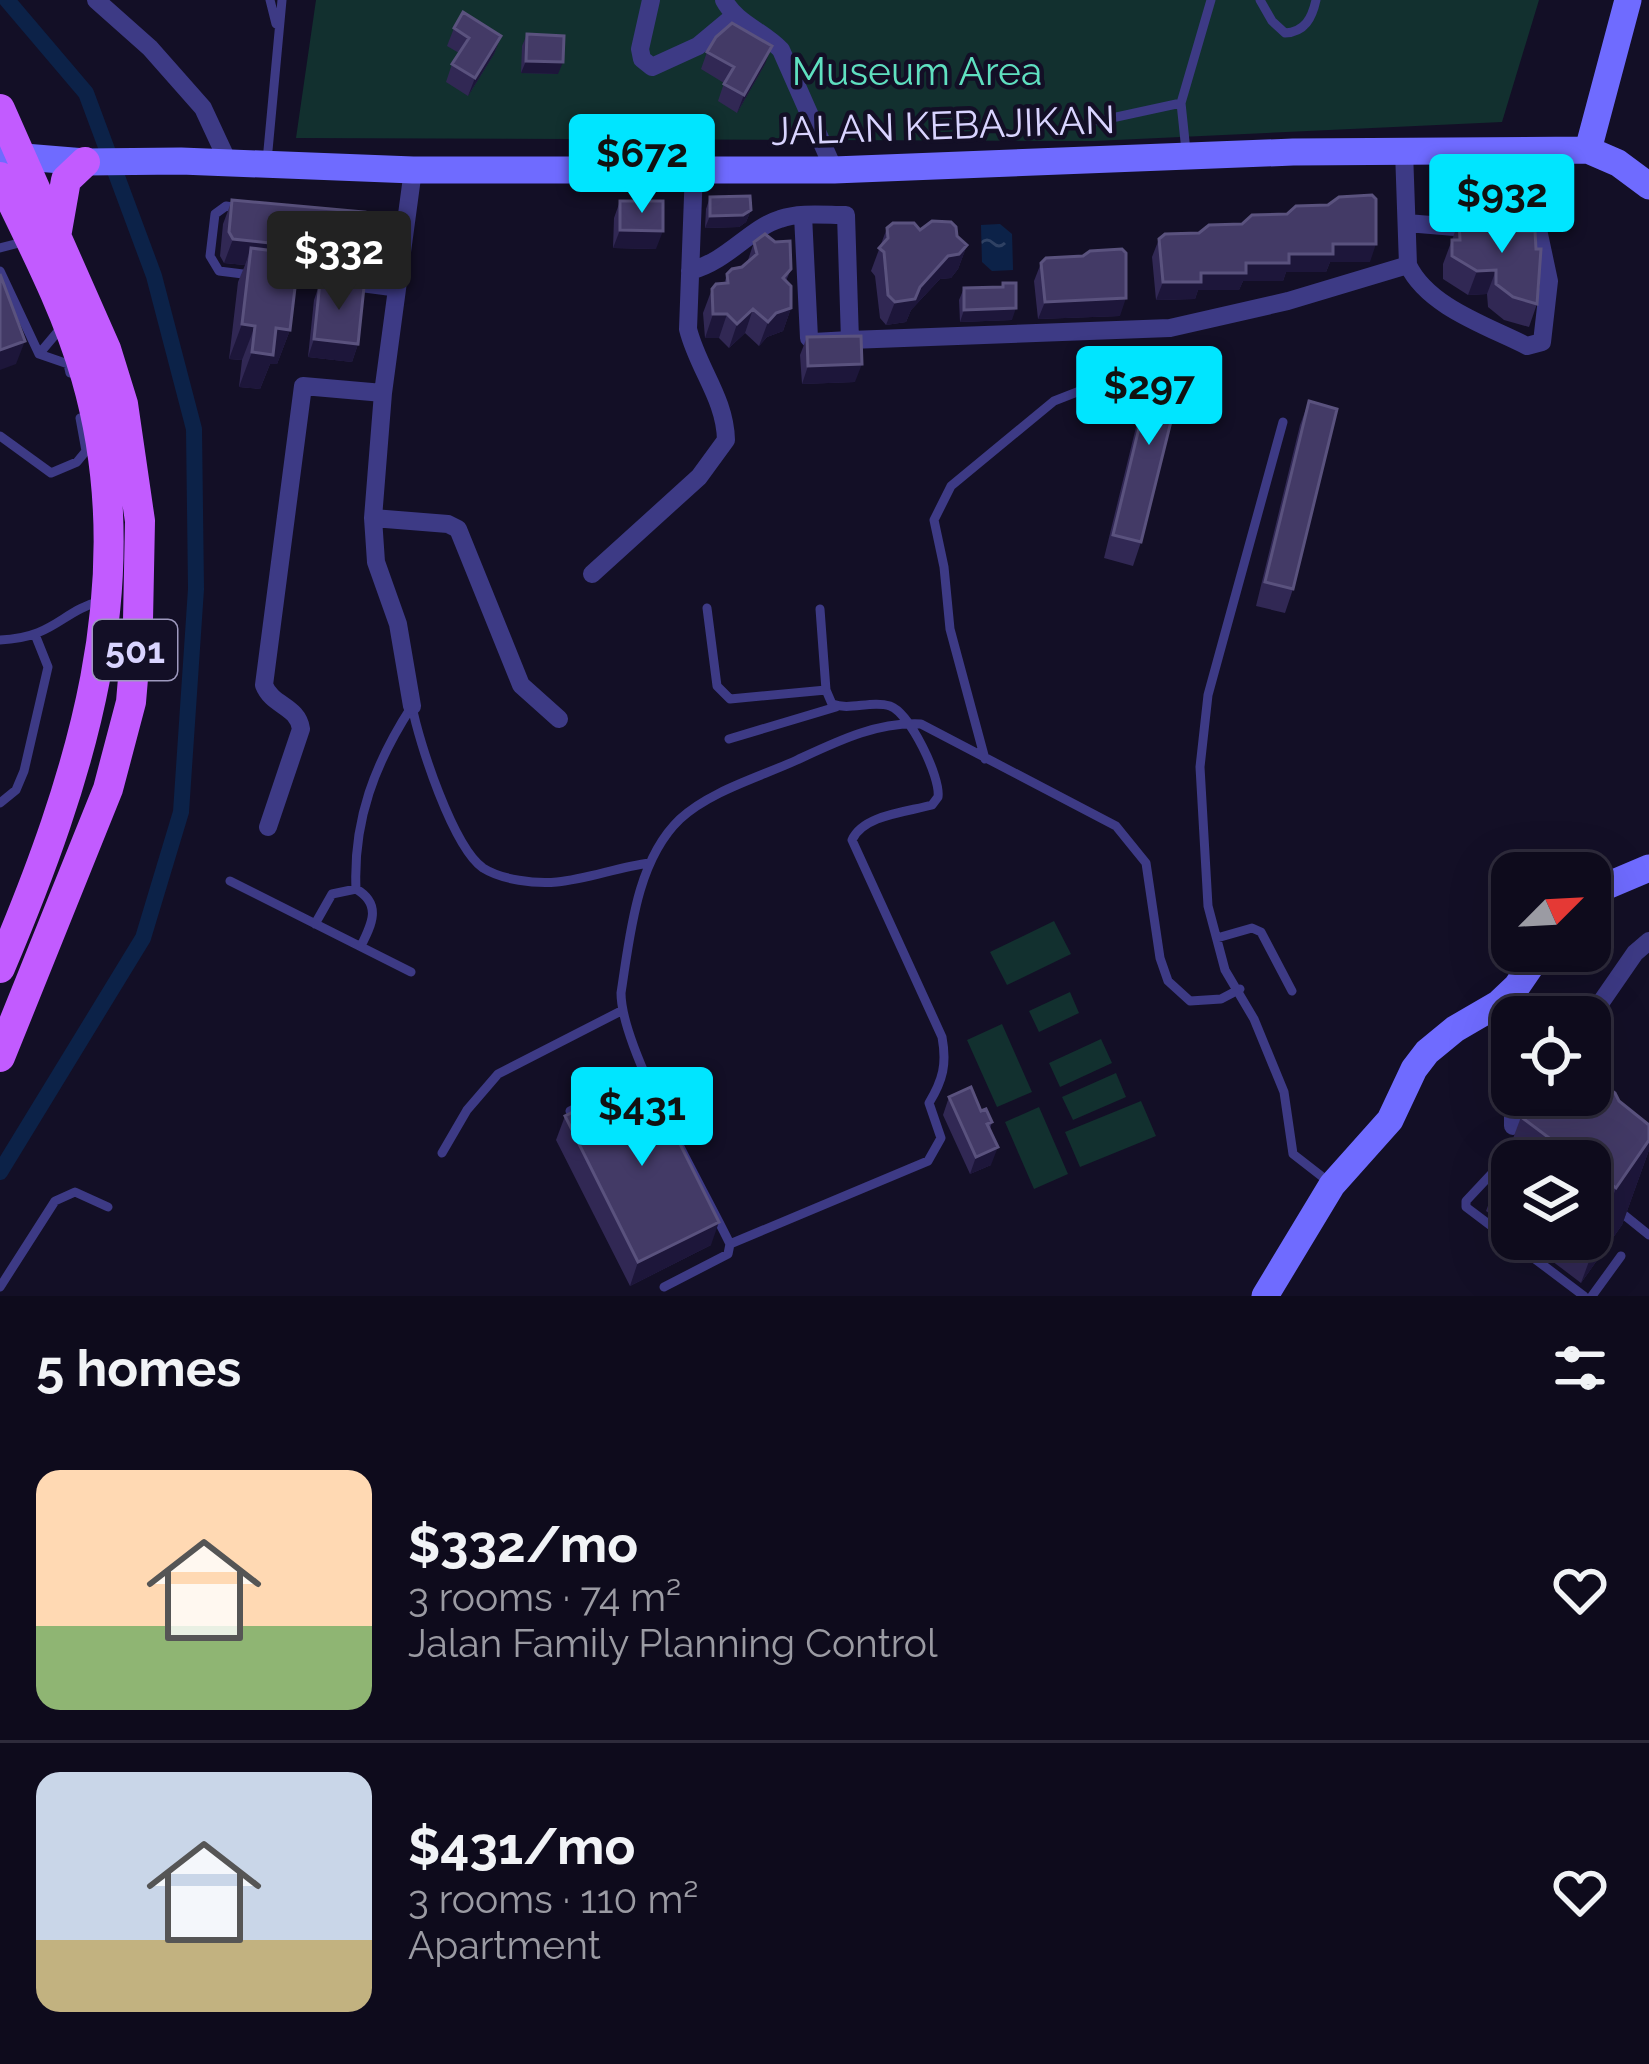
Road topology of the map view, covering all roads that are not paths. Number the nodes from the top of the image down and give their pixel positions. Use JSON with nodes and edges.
{"nodes":[{"id":1,"x":96,"y":0,"type":"edge"},
{"id":2,"x":270,"y":0,"type":"edge"},
{"id":3,"x":282,"y":0,"type":"edge"},
{"id":4,"x":651,"y":0,"type":"edge"},
{"id":5,"x":1211,"y":0,"type":"edge"},
{"id":6,"x":1260,"y":0,"type":"edge"},
{"id":7,"x":1316,"y":0,"type":"edge"},
{"id":8,"x":1628,"y":0,"type":"edge"},
{"id":9,"x":729,"y":8,"type":"edge"},
{"id":10,"x":278,"y":34,"type":"junction"},
{"id":11,"x":1180,"y":103,"type":"junction"},
{"id":12,"x":1098,"y":121,"type":"dead end"},
{"id":13,"x":6,"y":142,"type":"edge"},
{"id":14,"x":1588,"y":150,"type":"junction"},
{"id":15,"x":1404,"y":151,"type":"junction"},
{"id":16,"x":1187,"y":156,"type":"junction"},
{"id":17,"x":85,"y":162,"type":"junction"},
{"id":18,"x":229,"y":164,"type":"junction"},
{"id":19,"x":267,"y":166,"type":"junction"},
{"id":20,"x":413,"y":170,"type":"junction"},
{"id":21,"x":694,"y":170,"type":"junction"},
{"id":22,"x":834,"y":170,"type":"junction"},
{"id":23,"x":1649,"y":186,"type":"edge"},
{"id":24,"x":246,"y":209,"type":"edge"},
{"id":25,"x":803,"y":215,"type":"junction"},
{"id":26,"x":349,"y":221,"type":"edge"},
{"id":27,"x":1407,"y":223,"type":"junction"},
{"id":28,"x":29,"y":240,"type":"edge"},
{"id":29,"x":1408,"y":265,"type":"junction"},
{"id":30,"x":690,"y":271,"type":"junction"},
{"id":31,"x":0,"y":272,"type":"edge"},
{"id":32,"x":368,"y":288,"type":"junction"},
{"id":33,"x":395,"y":292,"type":"junction"},
{"id":34,"x":64,"y":318,"type":"junction"},
{"id":35,"x":850,"y":340,"type":"junction"},
{"id":36,"x":39,"y":354,"type":"junction"},
{"id":37,"x":1184,"y":372,"type":"edge"},
{"id":38,"x":72,"y":381,"type":"dead end"},
{"id":39,"x":382,"y":393,"type":"junction"},
{"id":40,"x":76,"y":398,"type":"dead end"},
{"id":41,"x":1283,"y":422,"type":"dead end"},
{"id":42,"x":0,"y":436,"type":"edge"},
{"id":43,"x":373,"y":518,"type":"junction"},
{"id":44,"x":126,"y":522,"type":"junction"},
{"id":45,"x":592,"y":574,"type":"dead end"},
{"id":46,"x":108,"y":600,"type":"junction"},
{"id":47,"x":707,"y":608,"type":"dead end"},
{"id":48,"x":820,"y":608,"type":"dead end"},
{"id":49,"x":36,"y":637,"type":"junction"},
{"id":50,"x":0,"y":640,"type":"edge"},
{"id":51,"x":826,"y":690,"type":"junction"},
{"id":52,"x":412,"y":706,"type":"junction"},
{"id":53,"x":836,"y":707,"type":"junction"},
{"id":54,"x":559,"y":718,"type":"dead end"},
{"id":55,"x":909,"y":723,"type":"junction"},
{"id":56,"x":729,"y":740,"type":"dead end"},
{"id":57,"x":986,"y":759,"type":"junction"},
{"id":58,"x":0,"y":803,"type":"edge"},
{"id":59,"x":268,"y":827,"type":"dead end"},
{"id":60,"x":650,"y":862,"type":"junction"},
{"id":61,"x":1649,"y":868,"type":"edge"},
{"id":62,"x":230,"y":881,"type":"dead end"},
{"id":63,"x":1611,"y":884,"type":"edge"},
{"id":64,"x":356,"y":889,"type":"junction"},
{"id":65,"x":316,"y":924,"type":"junction"},
{"id":66,"x":1217,"y":938,"type":"junction"},
{"id":67,"x":1649,"y":941,"type":"edge"},
{"id":68,"x":361,"y":946,"type":"junction"},
{"id":69,"x":45,"y":948,"type":"junction"},
{"id":70,"x":1,"y":963,"type":"edge"},
{"id":71,"x":411,"y":972,"type":"dead end"},
{"id":72,"x":1527,"y":972,"type":"edge"},
{"id":73,"x":1240,"y":989,"type":"junction"},
{"id":74,"x":1292,"y":992,"type":"dead end"},
{"id":75,"x":1605,"y":996,"type":"edge"},
{"id":76,"x":621,"y":1011,"type":"junction"},
{"id":77,"x":0,"y":1057,"type":"edge"},
{"id":78,"x":645,"y":1072,"type":"junction"},
{"id":79,"x":570,"y":1112,"type":"edge"},
{"id":80,"x":1513,"y":1116,"type":"edge"},
{"id":81,"x":1513,"y":1126,"type":"joint"},
{"id":82,"x":442,"y":1153,"type":"dead end"},
{"id":83,"x":1332,"y":1185,"type":"junction"},
{"id":84,"x":1611,"y":1205,"type":"edge"},
{"id":85,"x":108,"y":1208,"type":"dead end"},
{"id":86,"x":1649,"y":1235,"type":"edge"},
{"id":87,"x":730,"y":1244,"type":"junction"},
{"id":88,"x":1621,"y":1256,"type":"dead end"},
{"id":89,"x":0,"y":1287,"type":"edge"},
{"id":90,"x":664,"y":1287,"type":"dead end"},
{"id":91,"x":1265,"y":1296,"type":"edge"},
{"id":92,"x":1588,"y":1296,"type":"edge"}],
"edges":[{"from":1,"to":18,"type":"street"},
{"from":2,"to":10,"type":"lane"},
{"from":3,"to":10,"type":"lane"},
{"from":4,"to":9,"type":"street"},
{"from":5,"to":11,"type":"lane"},
{"from":6,"to":7,"type":"lane"},
{"from":8,"to":14,"type":"street"},
{"from":9,"to":22,"type":"street"},
{"from":10,"to":19,"type":"lane"},
{"from":11,"to":12,"type":"lane"},
{"from":11,"to":16,"type":"lane"},
{"from":13,"to":17,"type":"street","name":"JALAN KEBAJIKAN"},
{"from":13,"to":28,"type":"main road","number":"501"},
{"from":14,"to":15,"type":"street","name":"JALAN KEBAJIKAN"},
{"from":14,"to":23,"type":"street","name":"JALAN KEBAJIKAN"},
{"from":15,"to":16,"type":"street","name":"JALAN KEBAJIKAN"},
{"from":15,"to":27,"type":"street"},
{"from":16,"to":22,"type":"street","name":"JALAN KEBAJIKAN"},
{"from":17,"to":18,"type":"street","name":"JALAN KEBAJIKAN"},
{"from":17,"to":28,"type":"main road"},
{"from":18,"to":19,"type":"street","name":"JALAN KEBAJIKAN"},
{"from":19,"to":20,"type":"street","name":"JALAN KEBAJIKAN"},
{"from":20,"to":21,"type":"street","name":"JALAN KEBAJIKAN"},
{"from":20,"to":33,"type":"street"},
{"from":21,"to":22,"type":"street","name":"JALAN KEBAJIKAN"},
{"from":21,"to":30,"type":"street"},
{"from":24,"to":32,"type":"lane"},
{"from":25,"to":30,"type":"street"},
{"from":25,"to":35,"type":"street"},
{"from":25,"to":35,"type":"street"},
{"from":26,"to":32,"type":"lane"},
{"from":27,"to":29,"type":"street"},
{"from":27,"to":29,"type":"street"},
{"from":28,"to":34,"type":"main road","number":"501"},
{"from":28,"to":44,"type":"main road","number":"501"},
{"from":29,"to":35,"type":"street"},
{"from":30,"to":45,"type":"street"},
{"from":31,"to":36,"type":"lane"},
{"from":32,"to":33,"type":"lane"},
{"from":33,"to":39,"type":"street"},
{"from":34,"to":36,"type":"lane"},
{"from":34,"to":44,"type":"main road","number":"501"},
{"from":36,"to":38,"type":"lane"},
{"from":37,"to":57,"type":"lane"},
{"from":39,"to":43,"type":"street"},
{"from":39,"to":59,"type":"street"},
{"from":40,"to":42,"type":"lane"},
{"from":41,"to":66,"type":"lane"},
{"from":43,"to":52,"type":"street"},
{"from":43,"to":54,"type":"street"},
{"from":44,"to":46,"type":"main road","number":"501"},
{"from":44,"to":69,"type":"main road","number":"501"},
{"from":46,"to":49,"type":"lane"},
{"from":46,"to":70,"type":"main road","number":"501"},
{"from":47,"to":51,"type":"lane"},
{"from":48,"to":51,"type":"lane"},
{"from":49,"to":50,"type":"lane"},
{"from":49,"to":58,"type":"lane"},
{"from":51,"to":53,"type":"lane"},
{"from":52,"to":60,"type":"lane"},
{"from":52,"to":64,"type":"lane"},
{"from":53,"to":55,"type":"lane"},
{"from":53,"to":56,"type":"lane"},
{"from":55,"to":57,"type":"lane"},
{"from":55,"to":60,"type":"lane"},
{"from":55,"to":87,"type":"lane"},
{"from":57,"to":73,"type":"lane"},
{"from":60,"to":76,"type":"lane"},
{"from":61,"to":63,"type":"street"},
{"from":62,"to":65,"type":"lane"},
{"from":64,"to":65,"type":"lane"},
{"from":64,"to":68,"type":"lane"},
{"from":65,"to":68,"type":"lane"},
{"from":66,"to":73,"type":"lane"},
{"from":66,"to":74,"type":"lane"},
{"from":67,"to":75,"type":"street"},
{"from":68,"to":71,"type":"lane"},
{"from":69,"to":70,"type":"main road"},
{"from":69,"to":77,"type":"main road","number":"501"},
{"from":72,"to":83,"type":"street"},
{"from":73,"to":83,"type":"lane"},
{"from":76,"to":78,"type":"lane"},
{"from":76,"to":82,"type":"lane"},
{"from":78,"to":79,"type":"lane"},
{"from":78,"to":87,"type":"lane"},
{"from":80,"to":81,"type":"street"},
{"from":81,"to":92,"type":"lane"},
{"from":83,"to":91,"type":"street"},
{"from":84,"to":86,"type":"lane"},
{"from":85,"to":89,"type":"lane"},
{"from":87,"to":90,"type":"lane"},
{"from":88,"to":92,"type":"lane"}]}
